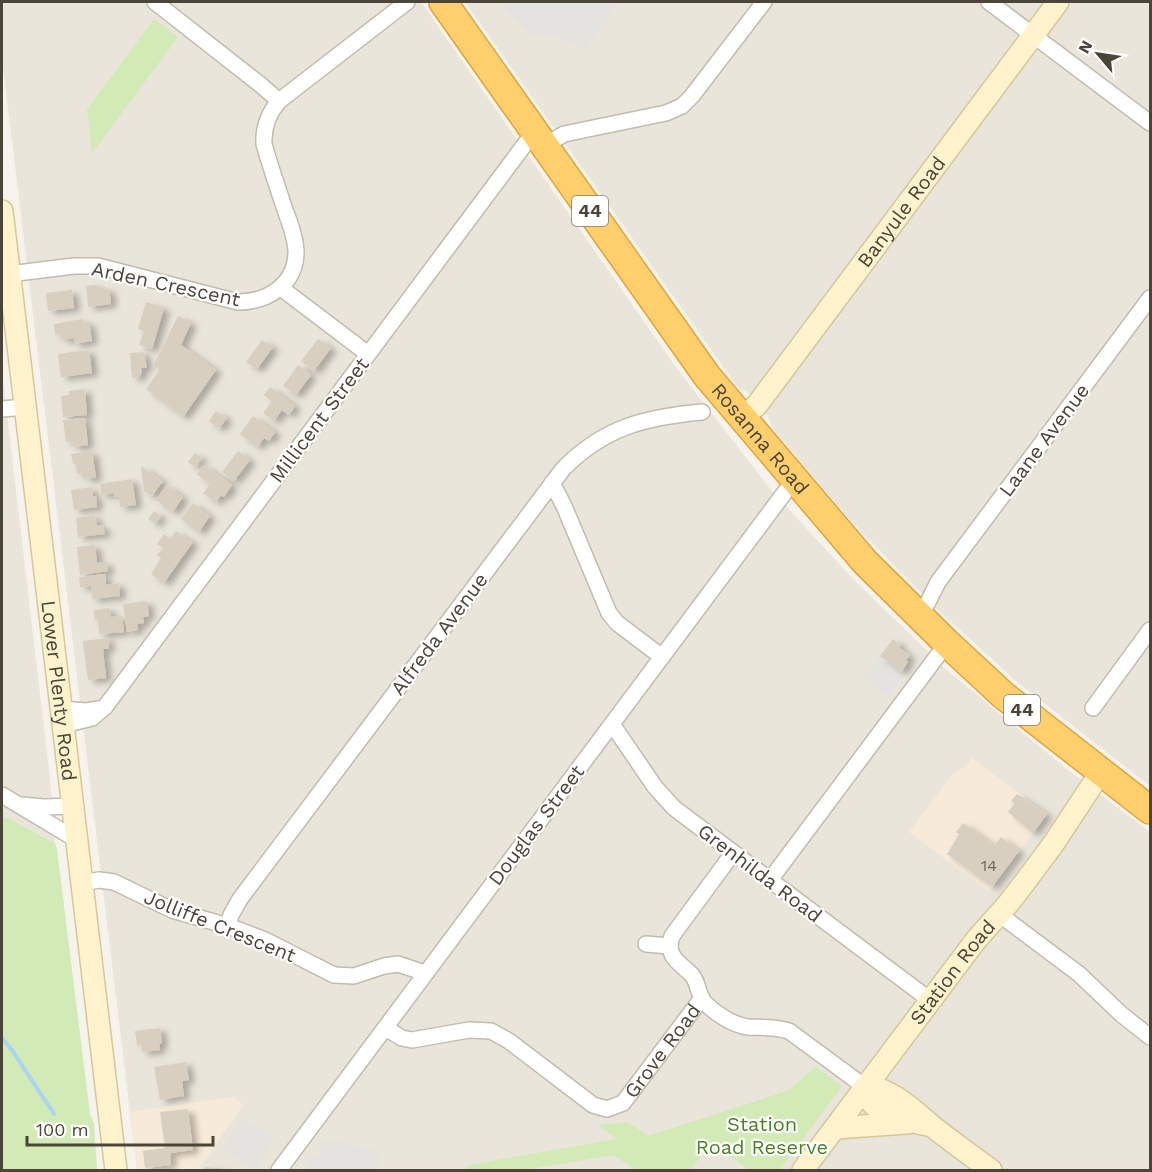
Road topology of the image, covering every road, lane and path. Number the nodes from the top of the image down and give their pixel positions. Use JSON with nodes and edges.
{"nodes":[{"id":1,"x":155,"y":2,"type":"edge"},
{"id":2,"x":407,"y":2,"type":"edge"},
{"id":3,"x":443,"y":2,"type":"edge"},
{"id":4,"x":764,"y":2,"type":"edge"},
{"id":5,"x":989,"y":2,"type":"edge"},
{"id":6,"x":1058,"y":2,"type":"edge"},
{"id":7,"x":1033,"y":35,"type":"junction"},
{"id":8,"x":279,"y":101,"type":"junction"},
{"id":9,"x":1150,"y":123,"type":"edge"},
{"id":10,"x":539,"y":139,"type":"junction"},
{"id":11,"x":2,"y":211,"type":"edge"},
{"id":12,"x":9,"y":274,"type":"junction"},
{"id":13,"x":281,"y":288,"type":"junction"},
{"id":14,"x":1150,"y":298,"type":"edge"},
{"id":15,"x":368,"y":354,"type":"junction"},
{"id":16,"x":25,"y":407,"type":"junction"},
{"id":17,"x":2,"y":410,"type":"edge"},
{"id":18,"x":702,"y":412,"type":"dead end"},
{"id":19,"x":742,"y":418,"type":"junction"},
{"id":20,"x":794,"y":480,"type":"junction"},
{"id":21,"x":552,"y":483,"type":"junction"},
{"id":22,"x":914,"y":612,"type":"junction"},
{"id":23,"x":1150,"y":630,"type":"edge"},
{"id":24,"x":947,"y":644,"type":"junction"},
{"id":25,"x":662,"y":657,"type":"junction"},
{"id":26,"x":1093,"y":708,"type":"dead end"},
{"id":27,"x":63,"y":717,"type":"junction"},
{"id":28,"x":612,"y":723,"type":"junction"},
{"id":29,"x":1101,"y":772,"type":"junction"},
{"id":30,"x":2,"y":795,"type":"edge"},
{"id":31,"x":19,"y":804,"type":"junction"},
{"id":32,"x":74,"y":806,"type":"junction"},
{"id":33,"x":1150,"y":810,"type":"edge"},
{"id":34,"x":77,"y":840,"type":"junction"},
{"id":35,"x":733,"y":853,"type":"junction"},
{"id":36,"x":770,"y":880,"type":"junction"},
{"id":37,"x":82,"y":883,"type":"junction"},
{"id":38,"x":999,"y":914,"type":"junction"},
{"id":39,"x":228,"y":926,"type":"junction"},
{"id":40,"x":646,"y":944,"type":"dead end"},
{"id":41,"x":670,"y":946,"type":"junction"},
{"id":42,"x":421,"y":979,"type":"junction"},
{"id":43,"x":702,"y":998,"type":"junction"},
{"id":44,"x":930,"y":1000,"type":"junction"},
{"id":45,"x":388,"y":1024,"type":"junction"},
{"id":46,"x":1150,"y":1037,"type":"edge"},
{"id":47,"x":865,"y":1087,"type":"junction"},
{"id":48,"x":924,"y":1125,"type":"junction"},
{"id":49,"x":835,"y":1128,"type":"junction"},
{"id":50,"x":116,"y":1170,"type":"edge"},
{"id":51,"x":279,"y":1170,"type":"edge"},
{"id":52,"x":803,"y":1170,"type":"edge"},
{"id":53,"x":991,"y":1170,"type":"edge"}],
"edges":[{"from":1,"to":8,"type":"street"},
{"from":2,"to":8,"type":"street"},
{"from":3,"to":10,"type":"highway","name":"Rosanna Road","number":"44"},
{"from":4,"to":10,"type":"street"},
{"from":5,"to":7,"type":"street"},
{"from":6,"to":7,"type":"street","name":"Banyule Road"},
{"from":7,"to":9,"type":"street"},
{"from":7,"to":19,"type":"street","name":"Banyule Road"},
{"from":8,"to":13,"type":"street"},
{"from":10,"to":15,"type":"street","name":"Millicent Street"},
{"from":10,"to":19,"type":"highway","name":"Rosanna Road","number":"44"},
{"from":11,"to":12,"type":"street","name":"Lower Plenty Road"},
{"from":12,"to":13,"type":"street","name":"Arden Crescent"},
{"from":12,"to":16,"type":"street","name":"Lower Plenty Road"},
{"from":13,"to":15,"type":"street"},
{"from":14,"to":22,"type":"street","name":"Laane Avenue"},
{"from":15,"to":27,"type":"street","name":"Millicent Street"},
{"from":16,"to":17,"type":"street"},
{"from":16,"to":27,"type":"street","name":"Lower Plenty Road"},
{"from":18,"to":21,"type":"street","name":"Alfreda Avenue"},
{"from":19,"to":20,"type":"highway","name":"Rosanna Road","number":"44"},
{"from":20,"to":22,"type":"highway","name":"Rosanna Road","number":"44"},
{"from":20,"to":25,"type":"street","name":"Douglas Street"},
{"from":21,"to":25,"type":"street"},
{"from":21,"to":39,"type":"street","name":"Alfreda Avenue"},
{"from":22,"to":24,"type":"highway","name":"Rosanna Road","number":"44"},
{"from":23,"to":26,"type":"street"},
{"from":24,"to":29,"type":"highway","name":"Rosanna Road","number":"44"},
{"from":24,"to":36,"type":"street"},
{"from":25,"to":28,"type":"street","name":"Douglas Street"},
{"from":27,"to":32,"type":"street","name":"Lower Plenty Road"},
{"from":28,"to":35,"type":"street","name":"Grenhilda Road"},
{"from":28,"to":42,"type":"street","name":"Douglas Street"},
{"from":29,"to":33,"type":"highway","name":"Rosanna Road","number":"44"},
{"from":29,"to":38,"type":"street","name":"Station Road"},
{"from":30,"to":31,"type":"street"},
{"from":31,"to":32,"type":"street"},
{"from":31,"to":34,"type":"street"},
{"from":32,"to":34,"type":"street","name":"Lower Plenty Road"},
{"from":34,"to":37,"type":"street","name":"Lower Plenty Road"},
{"from":35,"to":36,"type":"street","name":"Grenhilda Road"},
{"from":35,"to":41,"type":"street"},
{"from":36,"to":44,"type":"street","name":"Grenhilda Road"},
{"from":37,"to":39,"type":"street","name":"Jolliffe Crescent"},
{"from":37,"to":50,"type":"street","name":"Lower Plenty Road"},
{"from":38,"to":44,"type":"street","name":"Station Road"},
{"from":38,"to":46,"type":"street"},
{"from":39,"to":42,"type":"street","name":"Jolliffe Crescent"},
{"from":40,"to":41,"type":"street"},
{"from":41,"to":43,"type":"street"},
{"from":42,"to":45,"type":"street","name":"Douglas Street"},
{"from":43,"to":45,"type":"street","name":"Grove Road"},
{"from":43,"to":47,"type":"street","name":"Grove Road"},
{"from":44,"to":47,"type":"street","name":"Station Road"},
{"from":45,"to":51,"type":"street","name":"Douglas Street"},
{"from":47,"to":48,"type":"street","name":"Grove Road"},
{"from":47,"to":49,"type":"street","name":"Station Road"},
{"from":48,"to":49,"type":"street"},
{"from":48,"to":53,"type":"street","name":"Grove Road"},
{"from":49,"to":52,"type":"street","name":"Station Road"}]}
